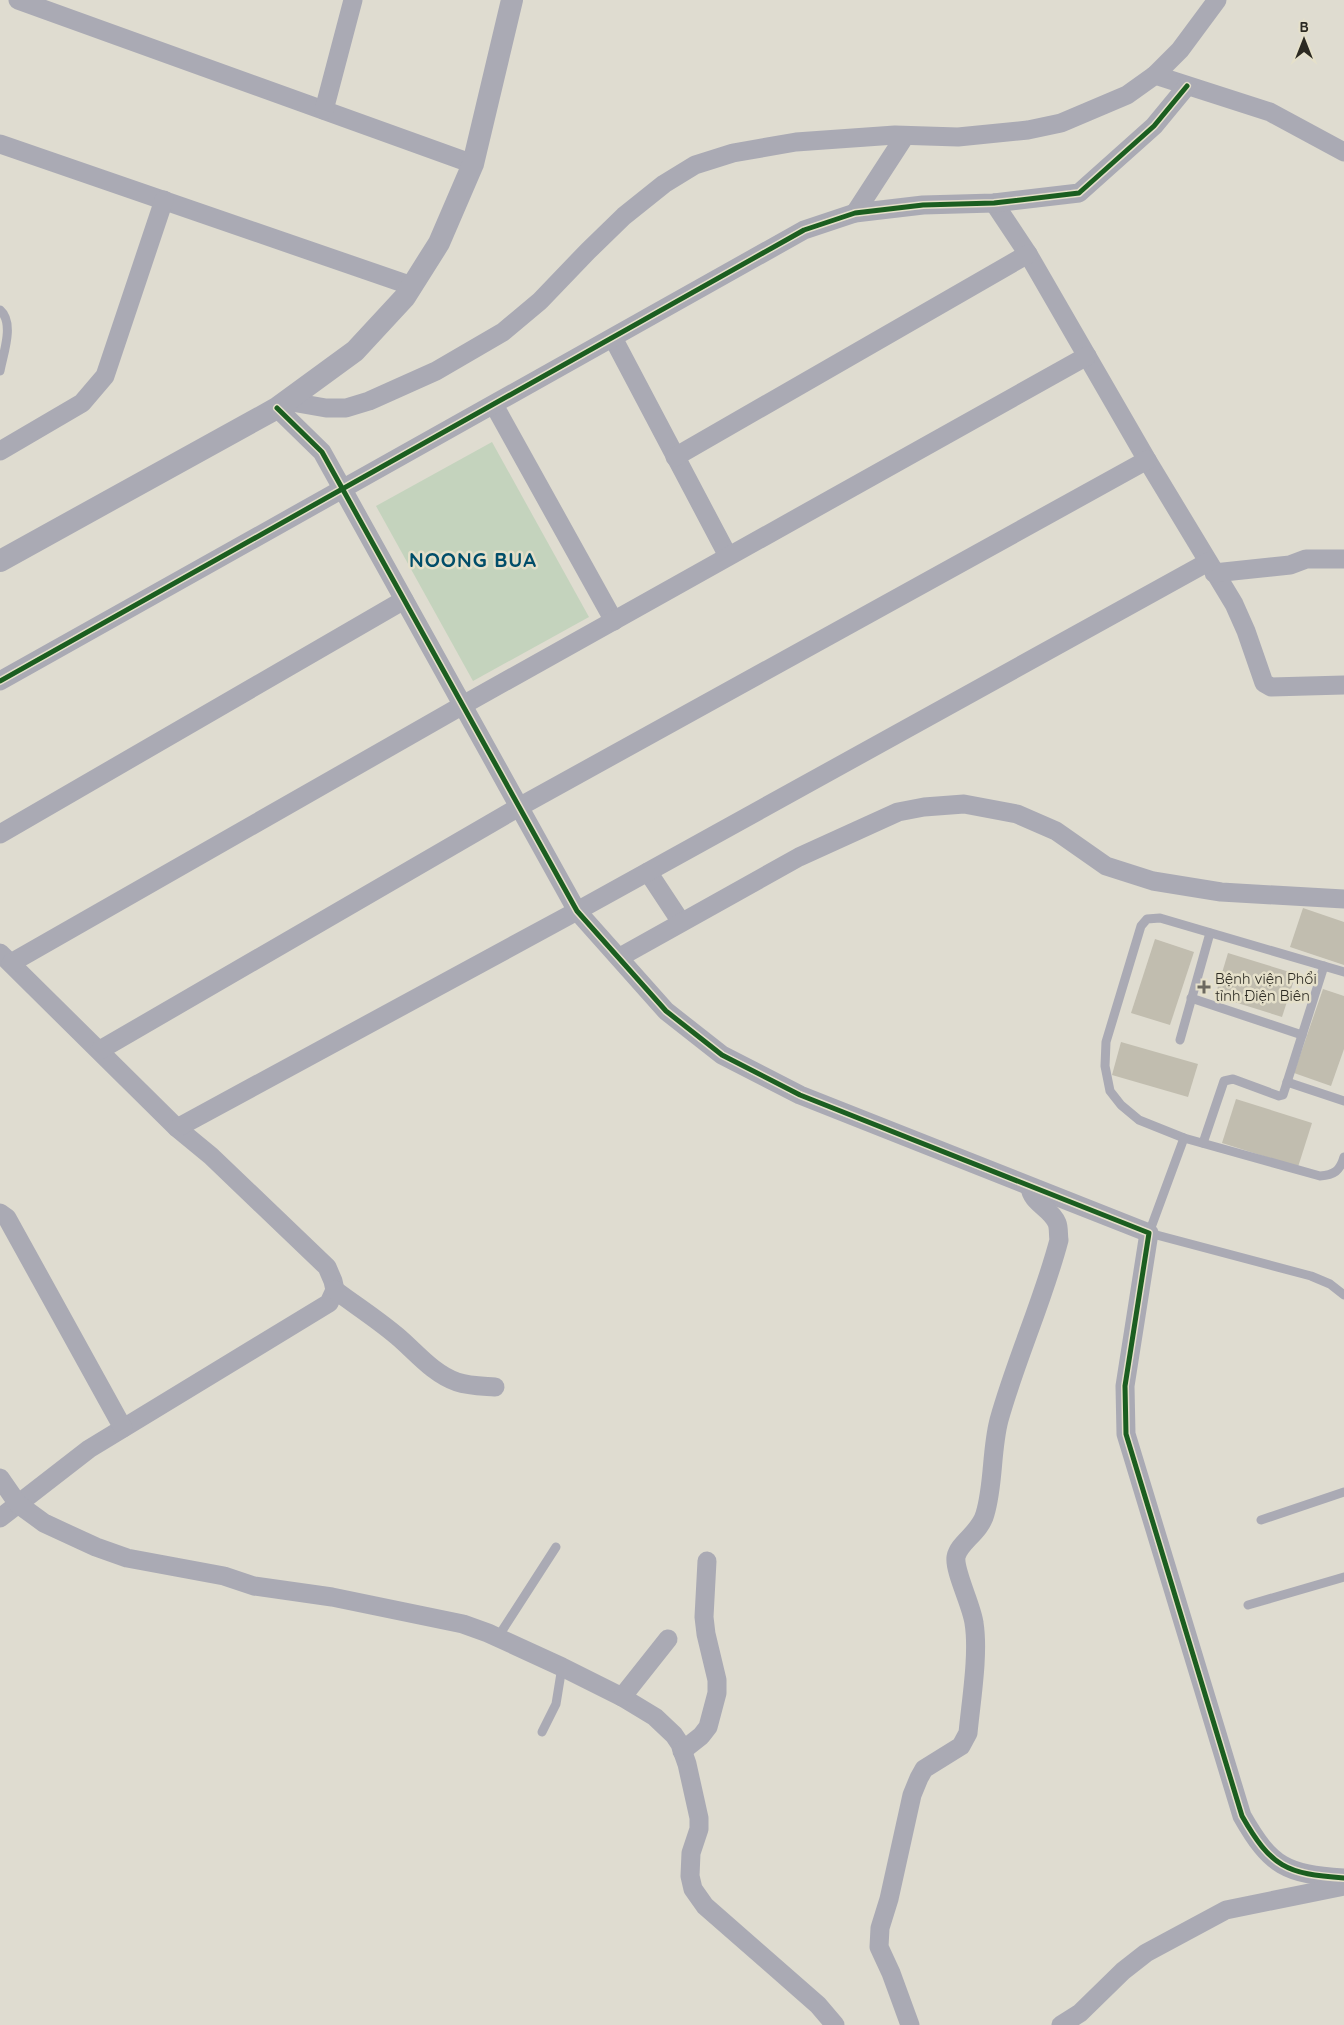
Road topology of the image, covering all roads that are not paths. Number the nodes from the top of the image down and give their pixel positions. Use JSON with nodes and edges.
{"nodes":[{"id":1,"x":18,"y":0,"type":"edge"},
{"id":2,"x":353,"y":0,"type":"edge"},
{"id":3,"x":512,"y":0,"type":"edge"},
{"id":4,"x":1217,"y":0,"type":"edge"},
{"id":5,"x":1155,"y":75,"type":"junction"},
{"id":6,"x":1186,"y":86,"type":"junction"},
{"id":7,"x":324,"y":110,"type":"junction"},
{"id":8,"x":903,"y":140,"type":"junction"},
{"id":9,"x":0,"y":144,"type":"edge"},
{"id":10,"x":1344,"y":152,"type":"edge"},
{"id":11,"x":473,"y":164,"type":"junction"},
{"id":12,"x":164,"y":200,"type":"junction"},
{"id":13,"x":994,"y":203,"type":"junction"},
{"id":14,"x":855,"y":213,"type":"junction"},
{"id":15,"x":1028,"y":254,"type":"junction"},
{"id":16,"x":412,"y":286,"type":"junction"},
{"id":17,"x":0,"y":310,"type":"edge"},
{"id":18,"x":613,"y":338,"type":"junction"},
{"id":19,"x":1087,"y":356,"type":"junction"},
{"id":20,"x":0,"y":371,"type":"edge"},
{"id":21,"x":282,"y":404,"type":"junction"},
{"id":22,"x":494,"y":405,"type":"junction"},
{"id":23,"x":1,"y":448,"type":"edge"},
{"id":24,"x":676,"y":457,"type":"junction"},
{"id":25,"x":1147,"y":460,"type":"junction"},
{"id":26,"x":343,"y":490,"type":"junction"},
{"id":27,"x":728,"y":556,"type":"junction"},
{"id":28,"x":1344,"y":559,"type":"edge"},
{"id":29,"x":0,"y":561,"type":"edge"},
{"id":30,"x":1211,"y":567,"type":"junction"},
{"id":31,"x":404,"y":600,"type":"junction"},
{"id":32,"x":614,"y":621,"type":"junction"},
{"id":33,"x":0,"y":681,"type":"edge"},
{"id":34,"x":1344,"y":685,"type":"edge"},
{"id":35,"x":463,"y":705,"type":"junction"},
{"id":36,"x":519,"y":806,"type":"junction"},
{"id":37,"x":0,"y":834,"type":"edge"},
{"id":38,"x":648,"y":872,"type":"junction"},
{"id":39,"x":1344,"y":899,"type":"edge"},
{"id":40,"x":578,"y":912,"type":"junction"},
{"id":41,"x":681,"y":922,"type":"junction"},
{"id":42,"x":1210,"y":933,"type":"junction"},
{"id":43,"x":620,"y":957,"type":"junction"},
{"id":44,"x":5,"y":958,"type":"edge"},
{"id":45,"x":1324,"y":966,"type":"junction"},
{"id":46,"x":1344,"y":972,"type":"edge"},
{"id":47,"x":1192,"y":998,"type":"junction"},
{"id":48,"x":1302,"y":1035,"type":"junction"},
{"id":49,"x":1180,"y":1040,"type":"dead end"},
{"id":50,"x":100,"y":1050,"type":"junction"},
{"id":51,"x":1287,"y":1082,"type":"junction"},
{"id":52,"x":1344,"y":1101,"type":"edge"},
{"id":53,"x":177,"y":1128,"type":"junction"},
{"id":54,"x":1184,"y":1138,"type":"junction"},
{"id":55,"x":1203,"y":1143,"type":"junction"},
{"id":56,"x":1344,"y":1157,"type":"edge"},
{"id":57,"x":1030,"y":1186,"type":"junction"},
{"id":58,"x":0,"y":1213,"type":"edge"},
{"id":59,"x":1149,"y":1233,"type":"junction"},
{"id":60,"x":335,"y":1290,"type":"junction"},
{"id":61,"x":1344,"y":1295,"type":"edge"},
{"id":62,"x":495,"y":1387,"type":"dead end"},
{"id":63,"x":123,"y":1428,"type":"junction"},
{"id":64,"x":0,"y":1478,"type":"edge"},
{"id":65,"x":1344,"y":1492,"type":"edge"},
{"id":66,"x":18,"y":1504,"type":"junction"},
{"id":67,"x":0,"y":1518,"type":"edge"},
{"id":68,"x":1261,"y":1520,"type":"dead end"},
{"id":69,"x":556,"y":1547,"type":"dead end"},
{"id":70,"x":707,"y":1561,"type":"dead end"},
{"id":71,"x":1344,"y":1577,"type":"edge"},
{"id":72,"x":1248,"y":1605,"type":"dead end"},
{"id":73,"x":498,"y":1638,"type":"junction"},
{"id":74,"x":668,"y":1639,"type":"dead end"},
{"id":75,"x":562,"y":1667,"type":"junction"},
{"id":76,"x":622,"y":1697,"type":"junction"},
{"id":77,"x":542,"y":1732,"type":"dead end"},
{"id":78,"x":682,"y":1751,"type":"junction"},
{"id":79,"x":1344,"y":1878,"type":"edge"},
{"id":80,"x":1344,"y":1886,"type":"edge"},
{"id":81,"x":835,"y":2025,"type":"edge"},
{"id":82,"x":910,"y":2025,"type":"edge"},
{"id":83,"x":1061,"y":2025,"type":"edge"}],
"edges":[{"from":1,"to":7,"type":"street"},
{"from":2,"to":7,"type":"street"},
{"from":3,"to":11,"type":"street"},
{"from":4,"to":5,"type":"street"},
{"from":5,"to":6,"type":"street"},
{"from":5,"to":8,"type":"street"},
{"from":6,"to":10,"type":"street"},
{"from":6,"to":13,"type":"street"},
{"from":7,"to":11,"type":"street"},
{"from":8,"to":14,"type":"street"},
{"from":8,"to":21,"type":"street"},
{"from":9,"to":12,"type":"street"},
{"from":11,"to":16,"type":"street"},
{"from":12,"to":16,"type":"street"},
{"from":12,"to":23,"type":"street"},
{"from":13,"to":14,"type":"street"},
{"from":13,"to":15,"type":"street"},
{"from":14,"to":18,"type":"street"},
{"from":15,"to":19,"type":"street"},
{"from":15,"to":24,"type":"street"},
{"from":16,"to":21,"type":"street"},
{"from":17,"to":20,"type":"lane"},
{"from":18,"to":22,"type":"street"},
{"from":18,"to":24,"type":"street"},
{"from":19,"to":25,"type":"street"},
{"from":19,"to":27,"type":"street"},
{"from":21,"to":26,"type":"street"},
{"from":21,"to":29,"type":"street"},
{"from":22,"to":26,"type":"street"},
{"from":22,"to":32,"type":"street"},
{"from":24,"to":27,"type":"street"},
{"from":25,"to":30,"type":"street"},
{"from":25,"to":36,"type":"street"},
{"from":26,"to":31,"type":"street"},
{"from":26,"to":33,"type":"street"},
{"from":27,"to":32,"type":"street"},
{"from":28,"to":30,"type":"street"},
{"from":30,"to":34,"type":"street"},
{"from":30,"to":38,"type":"street"},
{"from":31,"to":35,"type":"street"},
{"from":31,"to":37,"type":"street"},
{"from":32,"to":35,"type":"street"},
{"from":35,"to":36,"type":"street"},
{"from":35,"to":44,"type":"street"},
{"from":36,"to":40,"type":"street"},
{"from":36,"to":50,"type":"street"},
{"from":38,"to":40,"type":"street"},
{"from":38,"to":41,"type":"street"},
{"from":39,"to":41,"type":"street"},
{"from":40,"to":43,"type":"street"},
{"from":40,"to":53,"type":"street"},
{"from":41,"to":43,"type":"street"},
{"from":42,"to":45,"type":"lane"},
{"from":42,"to":47,"type":"lane"},
{"from":42,"to":54,"type":"lane"},
{"from":43,"to":57,"type":"street"},
{"from":44,"to":50,"type":"street"},
{"from":45,"to":46,"type":"lane"},
{"from":45,"to":48,"type":"lane"},
{"from":47,"to":48,"type":"lane"},
{"from":47,"to":49,"type":"lane"},
{"from":48,"to":51,"type":"lane"},
{"from":50,"to":53,"type":"street"},
{"from":51,"to":52,"type":"lane"},
{"from":51,"to":55,"type":"lane"},
{"from":53,"to":60,"type":"street"},
{"from":54,"to":55,"type":"lane"},
{"from":54,"to":59,"type":"lane"},
{"from":55,"to":56,"type":"lane"},
{"from":57,"to":59,"type":"street"},
{"from":57,"to":82,"type":"street"},
{"from":58,"to":63,"type":"street"},
{"from":59,"to":61,"type":"lane"},
{"from":59,"to":79,"type":"street"},
{"from":60,"to":62,"type":"street"},
{"from":60,"to":63,"type":"street"},
{"from":63,"to":66,"type":"street"},
{"from":64,"to":66,"type":"street"},
{"from":65,"to":68,"type":"lane"},
{"from":66,"to":67,"type":"street"},
{"from":66,"to":73,"type":"street"},
{"from":69,"to":73,"type":"lane"},
{"from":70,"to":78,"type":"street"},
{"from":71,"to":72,"type":"lane"},
{"from":73,"to":75,"type":"street"},
{"from":74,"to":76,"type":"street"},
{"from":75,"to":76,"type":"street"},
{"from":75,"to":77,"type":"lane"},
{"from":76,"to":78,"type":"street"},
{"from":78,"to":81,"type":"street"},
{"from":80,"to":83,"type":"street"}]}
